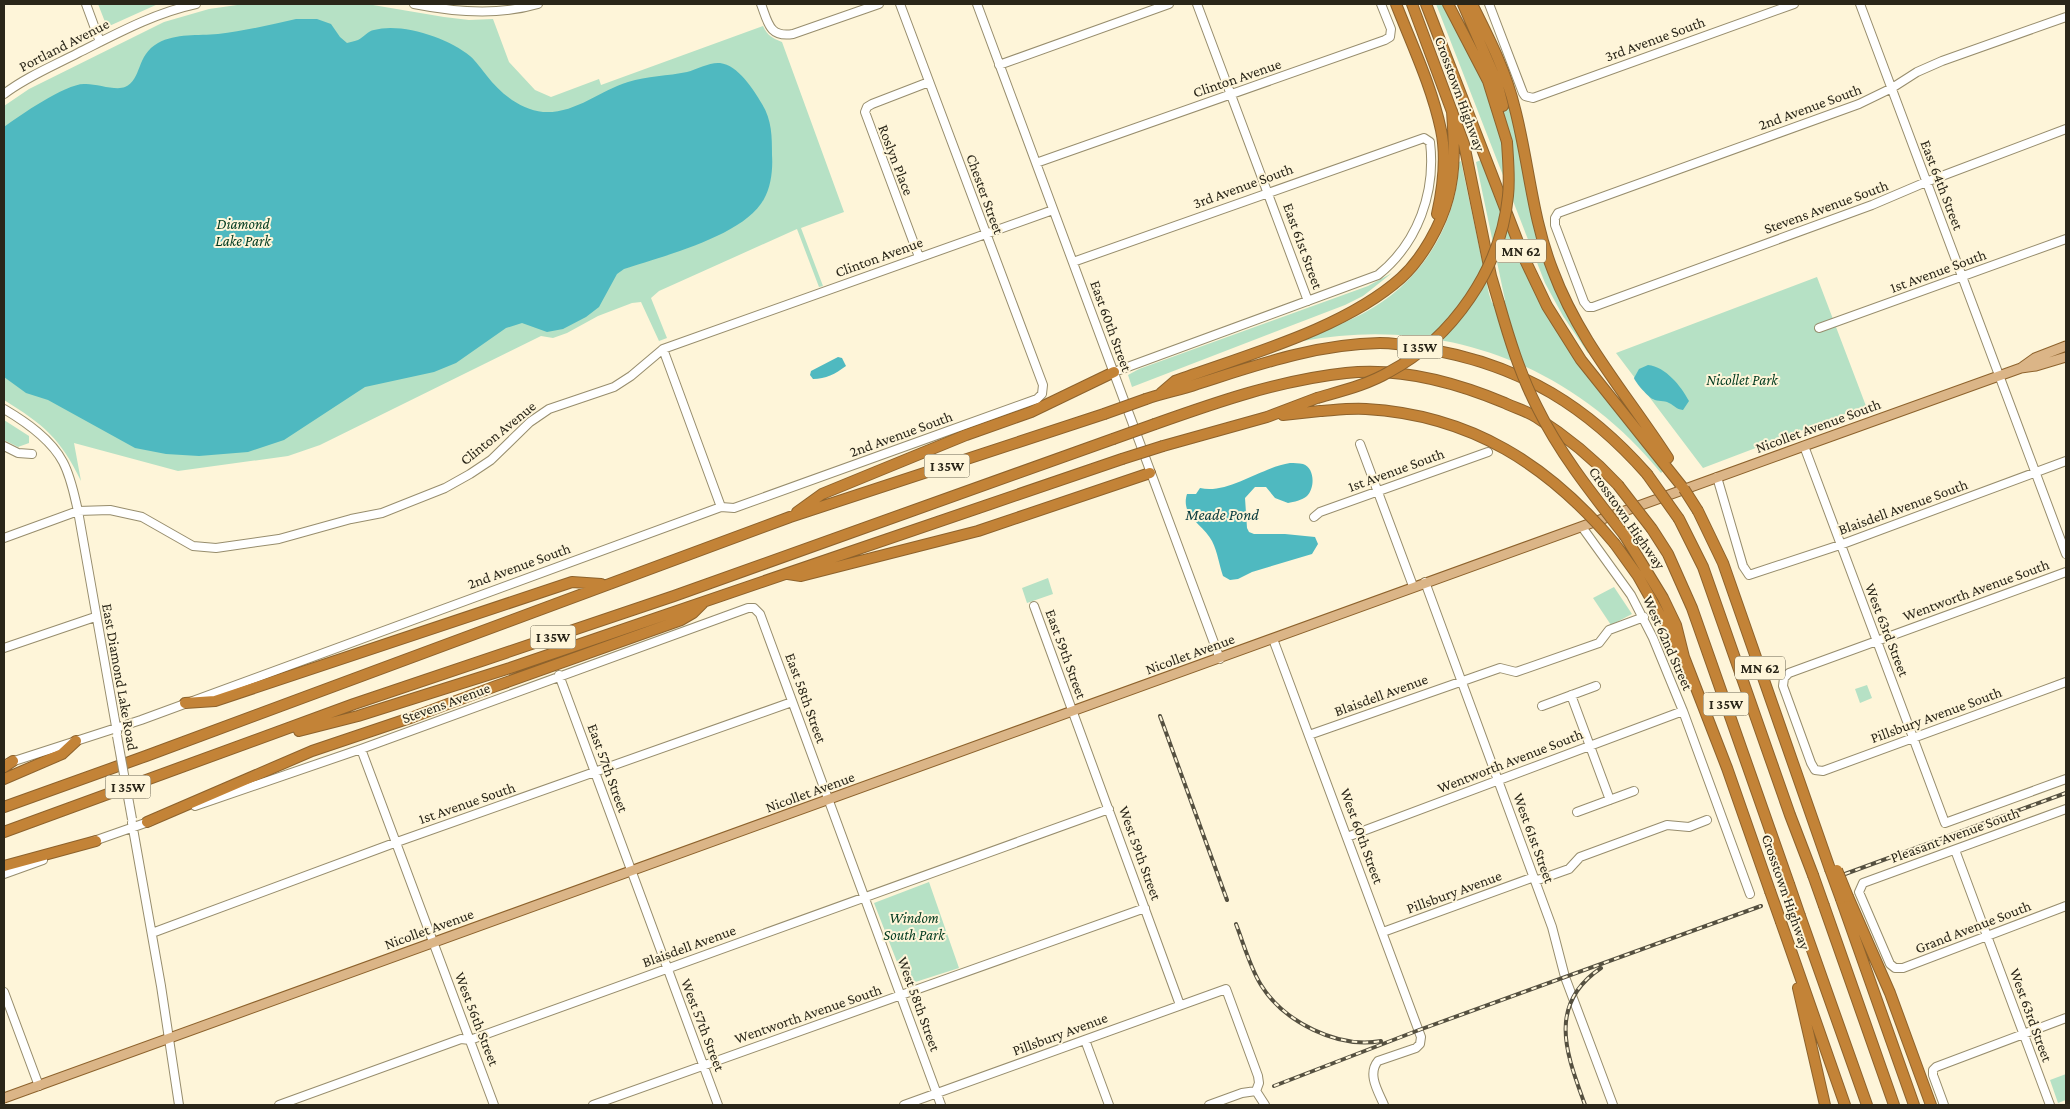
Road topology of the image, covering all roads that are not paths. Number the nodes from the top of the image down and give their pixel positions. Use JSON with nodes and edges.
{"nodes":[{"id":1,"x":86,"y":4,"type":"edge"},
{"id":2,"x":196,"y":4,"type":"edge"},
{"id":3,"x":414,"y":4,"type":"edge"},
{"id":4,"x":538,"y":4,"type":"edge"},
{"id":5,"x":761,"y":4,"type":"edge"},
{"id":6,"x":879,"y":4,"type":"edge"},
{"id":7,"x":900,"y":4,"type":"edge"},
{"id":8,"x":977,"y":4,"type":"edge"},
{"id":9,"x":1169,"y":4,"type":"edge"},
{"id":10,"x":1197,"y":4,"type":"edge"},
{"id":11,"x":1381,"y":4,"type":"edge"},
{"id":12,"x":1396,"y":4,"type":"edge"},
{"id":13,"x":1412,"y":4,"type":"edge"},
{"id":14,"x":1426,"y":4,"type":"edge"},
{"id":15,"x":1448,"y":4,"type":"edge"},
{"id":16,"x":1463,"y":4,"type":"edge"},
{"id":17,"x":1472,"y":4,"type":"edge"},
{"id":18,"x":1489,"y":4,"type":"edge"},
{"id":19,"x":1794,"y":4,"type":"edge"},
{"id":20,"x":1860,"y":4,"type":"edge"},
{"id":21,"x":2066,"y":17,"type":"edge"},
{"id":22,"x":100,"y":42,"type":"junction"},
{"id":23,"x":999,"y":64,"type":"junction"},
{"id":24,"x":929,"y":82,"type":"junction"},
{"id":25,"x":1892,"y":88,"type":"junction"},
{"id":26,"x":4,"y":94,"type":"edge"},
{"id":27,"x":1231,"y":94,"type":"junction"},
{"id":28,"x":1452,"y":111,"type":"junction"},
{"id":29,"x":2066,"y":129,"type":"edge"},
{"id":30,"x":1507,"y":142,"type":"junction"},
{"id":31,"x":1036,"y":163,"type":"junction"},
{"id":32,"x":1926,"y":182,"type":"junction"},
{"id":33,"x":1268,"y":192,"type":"junction"},
{"id":34,"x":1053,"y":210,"type":"junction"},
{"id":35,"x":985,"y":234,"type":"junction"},
{"id":36,"x":2066,"y":239,"type":"edge"},
{"id":37,"x":1424,"y":249,"type":"junction"},
{"id":38,"x":918,"y":257,"type":"junction"},
{"id":39,"x":1073,"y":262,"type":"junction"},
{"id":40,"x":1962,"y":278,"type":"junction"},
{"id":41,"x":1308,"y":301,"type":"junction"},
{"id":42,"x":1593,"y":307,"type":"joint"},
{"id":43,"x":1819,"y":328,"type":"dead end"},
{"id":44,"x":2066,"y":346,"type":"edge"},
{"id":45,"x":663,"y":349,"type":"junction"},
{"id":46,"x":2066,"y":357,"type":"edge"},
{"id":47,"x":2021,"y":368,"type":"junction"},
{"id":48,"x":1114,"y":372,"type":"junction"},
{"id":49,"x":1999,"y":376,"type":"junction"},
{"id":50,"x":1042,"y":394,"type":"joint"},
{"id":51,"x":1160,"y":394,"type":"junction"},
{"id":52,"x":4,"y":409,"type":"edge"},
{"id":53,"x":1267,"y":417,"type":"junction"},
{"id":54,"x":1360,"y":444,"type":"dead end"},
{"id":55,"x":4,"y":446,"type":"edge"},
{"id":56,"x":1804,"y":446,"type":"junction"},
{"id":57,"x":1465,"y":451,"type":"dead end"},
{"id":58,"x":1488,"y":452,"type":"dead end"},
{"id":59,"x":32,"y":454,"type":"dead end"},
{"id":60,"x":1464,"y":460,"type":"junction"},
{"id":61,"x":2066,"y":462,"type":"edge"},
{"id":62,"x":1671,"y":468,"type":"junction"},
{"id":63,"x":2036,"y":472,"type":"junction"},
{"id":64,"x":1150,"y":473,"type":"junction"},
{"id":65,"x":1717,"y":477,"type":"junction"},
{"id":66,"x":1378,"y":491,"type":"junction"},
{"id":67,"x":721,"y":507,"type":"junction"},
{"id":68,"x":78,"y":510,"type":"junction"},
{"id":69,"x":1624,"y":511,"type":"joint"},
{"id":70,"x":790,"y":517,"type":"junction"},
{"id":71,"x":1314,"y":517,"type":"dead end"},
{"id":72,"x":1582,"y":527,"type":"junction"},
{"id":73,"x":4,"y":538,"type":"edge"},
{"id":74,"x":1840,"y":544,"type":"junction"},
{"id":75,"x":2066,"y":554,"type":"edge"},
{"id":76,"x":2066,"y":572,"type":"edge"},
{"id":77,"x":784,"y":574,"type":"junction"},
{"id":78,"x":1425,"y":582,"type":"junction"},
{"id":79,"x":607,"y":584,"type":"junction"},
{"id":80,"x":1413,"y":586,"type":"junction"},
{"id":81,"x":705,"y":601,"type":"junction"},
{"id":82,"x":1034,"y":606,"type":"dead end"},
{"id":83,"x":754,"y":608,"type":"joint"},
{"id":84,"x":95,"y":616,"type":"junction"},
{"id":85,"x":1644,"y":617,"type":"junction"},
{"id":86,"x":1273,"y":638,"type":"junction"},
{"id":87,"x":1876,"y":641,"type":"junction"},
{"id":88,"x":4,"y":648,"type":"edge"},
{"id":89,"x":1684,"y":657,"type":"junction"},
{"id":90,"x":1220,"y":659,"type":"junction"},
{"id":91,"x":558,"y":675,"type":"junction"},
{"id":92,"x":1461,"y":681,"type":"junction"},
{"id":93,"x":2066,"y":682,"type":"edge"},
{"id":94,"x":1596,"y":686,"type":"dead end"},
{"id":95,"x":1571,"y":695,"type":"junction"},
{"id":96,"x":792,"y":702,"type":"junction"},
{"id":97,"x":185,"y":703,"type":"junction"},
{"id":98,"x":1542,"y":706,"type":"dead end"},
{"id":99,"x":1072,"y":711,"type":"junction"},
{"id":100,"x":1683,"y":711,"type":"junction"},
{"id":101,"x":117,"y":732,"type":"junction"},
{"id":102,"x":1309,"y":735,"type":"junction"},
{"id":103,"x":1913,"y":738,"type":"junction"},
{"id":104,"x":76,"y":741,"type":"junction"},
{"id":105,"x":252,"y":742,"type":"junction"},
{"id":106,"x":1590,"y":745,"type":"junction"},
{"id":107,"x":362,"y":749,"type":"junction"},
{"id":108,"x":7,"y":764,"type":"edge"},
{"id":109,"x":1815,"y":770,"type":"joint"},
{"id":110,"x":595,"y":772,"type":"junction"},
{"id":111,"x":4,"y":779,"type":"edge"},
{"id":112,"x":2066,"y":779,"type":"edge"},
{"id":113,"x":1498,"y":780,"type":"junction"},
{"id":114,"x":1634,"y":791,"type":"dead end"},
{"id":115,"x":829,"y":800,"type":"junction"},
{"id":116,"x":1610,"y":800,"type":"junction"},
{"id":117,"x":4,"y":807,"type":"edge"},
{"id":118,"x":1109,"y":809,"type":"junction"},
{"id":119,"x":2066,"y":809,"type":"edge"},
{"id":120,"x":1577,"y":812,"type":"dead end"},
{"id":121,"x":1706,"y":820,"type":"dead end"},
{"id":122,"x":147,"y":822,"type":"junction"},
{"id":123,"x":1945,"y":824,"type":"joint"},
{"id":124,"x":133,"y":828,"type":"junction"},
{"id":125,"x":4,"y":832,"type":"edge"},
{"id":126,"x":1347,"y":837,"type":"junction"},
{"id":127,"x":96,"y":841,"type":"junction"},
{"id":128,"x":397,"y":842,"type":"junction"},
{"id":129,"x":1955,"y":850,"type":"junction"},
{"id":130,"x":4,"y":866,"type":"edge"},
{"id":131,"x":630,"y":871,"type":"junction"},
{"id":132,"x":4,"y":874,"type":"edge"},
{"id":133,"x":1534,"y":879,"type":"junction"},
{"id":134,"x":1750,"y":894,"type":"dead end"},
{"id":135,"x":864,"y":897,"type":"junction"},
{"id":136,"x":1844,"y":898,"type":"junction"},
{"id":137,"x":2066,"y":906,"type":"edge"},
{"id":138,"x":1145,"y":908,"type":"junction"},
{"id":139,"x":1383,"y":932,"type":"junction"},
{"id":140,"x":152,"y":934,"type":"junction"},
{"id":141,"x":1987,"y":936,"type":"junction"},
{"id":142,"x":433,"y":942,"type":"junction"},
{"id":143,"x":1789,"y":946,"type":"junction"},
{"id":144,"x":1890,"y":964,"type":"joint"},
{"id":145,"x":667,"y":969,"type":"junction"},
{"id":146,"x":4,"y":992,"type":"edge"},
{"id":147,"x":900,"y":996,"type":"junction"},
{"id":148,"x":1180,"y":1005,"type":"junction"},
{"id":149,"x":2066,"y":1018,"type":"edge"},
{"id":150,"x":2023,"y":1034,"type":"junction"},
{"id":151,"x":169,"y":1038,"type":"junction"},
{"id":152,"x":470,"y":1040,"type":"junction"},
{"id":153,"x":1084,"y":1040,"type":"junction"},
{"id":154,"x":703,"y":1065,"type":"junction"},
{"id":155,"x":39,"y":1086,"type":"junction"},
{"id":156,"x":1256,"y":1091,"type":"junction"},
{"id":157,"x":937,"y":1093,"type":"junction"},
{"id":158,"x":4,"y":1098,"type":"edge"},
{"id":159,"x":179,"y":1105,"type":"edge"},
{"id":160,"x":279,"y":1105,"type":"edge"},
{"id":161,"x":494,"y":1105,"type":"edge"},
{"id":162,"x":593,"y":1105,"type":"edge"},
{"id":163,"x":718,"y":1105,"type":"edge"},
{"id":164,"x":904,"y":1105,"type":"edge"},
{"id":165,"x":941,"y":1105,"type":"edge"},
{"id":166,"x":1109,"y":1105,"type":"edge"},
{"id":167,"x":1209,"y":1105,"type":"edge"},
{"id":168,"x":1265,"y":1105,"type":"edge"},
{"id":169,"x":1384,"y":1105,"type":"edge"},
{"id":170,"x":1613,"y":1105,"type":"edge"},
{"id":171,"x":1825,"y":1105,"type":"edge"},
{"id":172,"x":1845,"y":1105,"type":"edge"},
{"id":173,"x":1867,"y":1105,"type":"edge"},
{"id":174,"x":1894,"y":1105,"type":"edge"},
{"id":175,"x":1914,"y":1105,"type":"edge"},
{"id":176,"x":1931,"y":1105,"type":"edge"},
{"id":177,"x":1944,"y":1105,"type":"edge"},
{"id":178,"x":2050,"y":1105,"type":"edge"}],
"edges":[{"from":1,"to":22,"type":"street"},
{"from":2,"to":22,"type":"street","name":"Portland Avenue"},
{"from":3,"to":4,"type":"street"},
{"from":5,"to":6,"type":"street"},
{"from":7,"to":24,"type":"street","name":"Chester Street"},
{"from":8,"to":23,"type":"street","name":"East 60th Street"},
{"from":9,"to":23,"type":"street"},
{"from":10,"to":27,"type":"street","name":"East 61st Street"},
{"from":11,"to":27,"type":"street","name":"Clinton Avenue"},
{"from":12,"to":37,"type":"highway"},
{"from":13,"to":28,"type":"highway","name":"Crosstown Highway","number":"MN 62"},
{"from":14,"to":62,"type":"highway","name":"Crosstown Highway","number":"MN 62"},
{"from":15,"to":30,"type":"highway"},
{"from":16,"to":30,"type":"highway"},
{"from":17,"to":62,"type":"highway"},
{"from":18,"to":19,"type":"street","name":"3rd Avenue South"},
{"from":20,"to":25,"type":"street","name":"East 64th Street"},
{"from":21,"to":25,"type":"street","name":"2nd Avenue South"},
{"from":22,"to":26,"type":"street","name":"Portland Avenue"},
{"from":23,"to":31,"type":"street","name":"East 60th Street"},
{"from":24,"to":35,"type":"street","name":"Chester Street"},
{"from":24,"to":38,"type":"street","name":"Roslyn Place"},
{"from":25,"to":32,"type":"street","name":"East 64th Street"},
{"from":25,"to":42,"type":"street","name":"2nd Avenue South"},
{"from":27,"to":31,"type":"street","name":"Clinton Avenue"},
{"from":27,"to":33,"type":"street","name":"East 61st Street"},
{"from":28,"to":37,"type":"highway"},
{"from":28,"to":89,"type":"highway","name":"Crosstown Highway","number":"MN 62","bridge":true},
{"from":29,"to":32,"type":"street","name":"Stevens Avenue South"},
{"from":30,"to":53,"type":"highway","bridge":true},
{"from":31,"to":34,"type":"street","name":"East 60th Street"},
{"from":32,"to":40,"type":"street","name":"East 64th Street"},
{"from":32,"to":42,"type":"street","name":"Stevens Avenue South"},
{"from":33,"to":39,"type":"street","name":"3rd Avenue South"},
{"from":33,"to":41,"type":"street","name":"East 61st Street"},
{"from":33,"to":41,"type":"street","name":"3rd Avenue South"},
{"from":34,"to":35,"type":"street","name":"Clinton Avenue"},
{"from":34,"to":39,"type":"street","name":"East 60th Street"},
{"from":35,"to":38,"type":"street","name":"Clinton Avenue"},
{"from":35,"to":50,"type":"street","name":"Chester Street"},
{"from":36,"to":40,"type":"street","name":"1st Avenue South"},
{"from":37,"to":51,"type":"highway"},
{"from":38,"to":45,"type":"street","name":"Clinton Avenue"},
{"from":39,"to":48,"type":"street","name":"East 60th Street"},
{"from":40,"to":43,"type":"street","name":"1st Avenue South"},
{"from":40,"to":49,"type":"street","name":"East 64th Street"},
{"from":41,"to":48,"type":"street"},
{"from":44,"to":47,"type":"main road","name":"Nicollet Avenue South"},
{"from":45,"to":67,"type":"street"},
{"from":45,"to":68,"type":"street","name":"Clinton Avenue"},
{"from":46,"to":47,"type":"main road","name":"Nicollet Avenue South"},
{"from":47,"to":49,"type":"main road","name":"Nicollet Avenue South"},
{"from":48,"to":64,"type":"street","name":"East 60th Street"},
{"from":48,"to":70,"type":"highway"},
{"from":49,"to":56,"type":"main road","name":"Nicollet Avenue South"},
{"from":49,"to":63,"type":"street","name":"East 64th Street"},
{"from":50,"to":67,"type":"street","name":"2nd Avenue South"},
{"from":51,"to":70,"type":"highway","number":"I 35W","bridge":true},
{"from":51,"to":174,"type":"highway","number":"I 35W","bridge":true},
{"from":52,"to":68,"type":"street","name":"East Diamond Lake Road"},
{"from":53,"to":77,"type":"highway","bridge":true},
{"from":53,"to":89,"type":"highway","bridge":true},
{"from":54,"to":66,"type":"street"},
{"from":55,"to":59,"type":"street"},
{"from":56,"to":65,"type":"main road","name":"Nicollet Avenue South"},
{"from":56,"to":74,"type":"street","name":"West 63rd Street"},
{"from":57,"to":60,"type":"street"},
{"from":58,"to":60,"type":"street","name":"1st Avenue South"},
{"from":60,"to":66,"type":"street","name":"1st Avenue South"},
{"from":61,"to":63,"type":"street","name":"Blaisdell Avenue South"},
{"from":62,"to":136,"type":"highway","name":"Crosstown Highway","number":"MN 62","bridge":true},
{"from":63,"to":74,"type":"street","name":"Blaisdell Avenue South"},
{"from":63,"to":75,"type":"street","name":"East 64th Street"},
{"from":64,"to":77,"type":"highway"},
{"from":64,"to":90,"type":"street","name":"East 60th Street"},
{"from":65,"to":69,"type":"main road","name":"Nicollet Avenue South"},
{"from":65,"to":74,"type":"street","name":"Blaisdell Avenue South"},
{"from":66,"to":71,"type":"street","name":"1st Avenue South"},
{"from":66,"to":80,"type":"street"},
{"from":67,"to":97,"type":"street","name":"2nd Avenue South"},
{"from":68,"to":73,"type":"street","name":"Clinton Avenue"},
{"from":68,"to":84,"type":"street","name":"East Diamond Lake Road"},
{"from":69,"to":72,"type":"main road","name":"Nicollet Avenue"},
{"from":70,"to":79,"type":"highway","number":"I 35W"},
{"from":72,"to":78,"type":"main road","name":"Nicollet Avenue"},
{"from":72,"to":85,"type":"street","name":"West 62nd Street"},
{"from":74,"to":87,"type":"street","name":"West 63rd Street"},
{"from":76,"to":87,"type":"street","name":"Wentworth Avenue South"},
{"from":77,"to":81,"type":"highway"},
{"from":78,"to":80,"type":"main road","name":"Nicollet Avenue"},
{"from":78,"to":92,"type":"street","name":"West 61st Street"},
{"from":79,"to":97,"type":"highway"},
{"from":79,"to":117,"type":"highway","number":"I 35W"},
{"from":80,"to":86,"type":"main road","name":"Nicollet Avenue"},
{"from":81,"to":105,"type":"highway"},
{"from":81,"to":122,"type":"highway"},
{"from":82,"to":99,"type":"street","name":"East 59th Street"},
{"from":83,"to":91,"type":"street","name":"Stevens Avenue"},
{"from":83,"to":96,"type":"street","name":"East 58th Street"},
{"from":84,"to":88,"type":"street"},
{"from":84,"to":101,"type":"street","name":"East Diamond Lake Road"},
{"from":85,"to":92,"type":"street","name":"Blaisdell Avenue"},
{"from":85,"to":100,"type":"street","name":"West 62nd Street"},
{"from":86,"to":90,"type":"main road","name":"Nicollet Avenue"},
{"from":86,"to":102,"type":"street","name":"West 60th Street"},
{"from":87,"to":103,"type":"street","name":"West 63rd Street"},
{"from":87,"to":109,"type":"street","name":"Wentworth Avenue South"},
{"from":89,"to":143,"type":"highway","name":"Crosstown Highway","number":"MN 62","bridge":true},
{"from":90,"to":99,"type":"main road","name":"Nicollet Avenue"},
{"from":91,"to":107,"type":"street","name":"Stevens Avenue"},
{"from":91,"to":110,"type":"street","name":"East 57th Street"},
{"from":92,"to":102,"type":"street","name":"Blaisdell Avenue"},
{"from":92,"to":113,"type":"street","name":"West 61st Street"},
{"from":93,"to":103,"type":"street","name":"Pillsbury Avenue South"},
{"from":94,"to":95,"type":"street"},
{"from":95,"to":98,"type":"street"},
{"from":95,"to":106,"type":"street"},
{"from":96,"to":110,"type":"street","name":"1st Avenue South"},
{"from":96,"to":115,"type":"street","name":"East 58th Street"},
{"from":97,"to":101,"type":"street","name":"2nd Avenue South"},
{"from":99,"to":115,"type":"main road","name":"Nicollet Avenue"},
{"from":99,"to":118,"type":"street","name":"West 59th Street"},
{"from":100,"to":106,"type":"street","name":"Wentworth Avenue South"},
{"from":100,"to":134,"type":"street","name":"West 62nd Street"},
{"from":101,"to":104,"type":"street","name":"2nd Avenue South"},
{"from":101,"to":124,"type":"street","name":"East Diamond Lake Road","bridge":true},
{"from":102,"to":126,"type":"street","name":"West 60th Street"},
{"from":103,"to":109,"type":"street","name":"Pillsbury Avenue South"},
{"from":103,"to":123,"type":"street","name":"West 63rd Street"},
{"from":104,"to":108,"type":"street","name":"2nd Avenue South"},
{"from":104,"to":111,"type":"highway"},
{"from":105,"to":125,"type":"highway","number":"I 35W"},
{"from":105,"to":173,"type":"highway","number":"I 35W","bridge":true},
{"from":106,"to":113,"type":"street","name":"Wentworth Avenue South"},
{"from":106,"to":116,"type":"street"},
{"from":107,"to":122,"type":"street","name":"Stevens Avenue"},
{"from":107,"to":128,"type":"street","name":"West 56th Street"},
{"from":110,"to":128,"type":"street","name":"1st Avenue South"},
{"from":110,"to":131,"type":"street","name":"East 57th Street"},
{"from":112,"to":123,"type":"street","name":"Pleasant Avenue South"},
{"from":113,"to":126,"type":"street","name":"Wentworth Avenue South"},
{"from":113,"to":133,"type":"street","name":"West 61st Street"},
{"from":114,"to":116,"type":"street"},
{"from":115,"to":131,"type":"main road","name":"Nicollet Avenue"},
{"from":115,"to":135,"type":"street","name":"West 58th Street"},
{"from":116,"to":120,"type":"street"},
{"from":118,"to":135,"type":"street","name":"Blaisdell Avenue"},
{"from":118,"to":138,"type":"street","name":"West 59th Street"},
{"from":119,"to":129,"type":"street","name":"Pleasant Avenue South"},
{"from":121,"to":133,"type":"street","name":"Pillsbury Avenue"},
{"from":122,"to":124,"type":"street"},
{"from":124,"to":127,"type":"street"},
{"from":124,"to":140,"type":"street","name":"East Diamond Lake Road"},
{"from":126,"to":139,"type":"street","name":"West 60th Street"},
{"from":127,"to":130,"type":"highway"},
{"from":127,"to":132,"type":"street"},
{"from":128,"to":140,"type":"street","name":"1st Avenue South"},
{"from":128,"to":142,"type":"street","name":"West 56th Street"},
{"from":129,"to":141,"type":"street","name":"West 63rd Street"},
{"from":129,"to":144,"type":"street","name":"Pleasant Avenue South"},
{"from":131,"to":142,"type":"main road","name":"Nicollet Avenue"},
{"from":131,"to":145,"type":"street","name":"West 57th Street"},
{"from":133,"to":139,"type":"street","name":"Pillsbury Avenue"},
{"from":133,"to":170,"type":"street","name":"West 61st Street"},
{"from":135,"to":145,"type":"street","name":"Blaisdell Avenue"},
{"from":135,"to":147,"type":"street","name":"West 58th Street"},
{"from":136,"to":175,"type":"highway","number":"MN 62"},
{"from":136,"to":176,"type":"highway"},
{"from":137,"to":141,"type":"street","name":"Grand Avenue South"},
{"from":138,"to":147,"type":"street","name":"Wentworth Avenue South"},
{"from":138,"to":148,"type":"street","name":"West 59th Street"},
{"from":139,"to":169,"type":"street","name":"West 60th Street"},
{"from":140,"to":151,"type":"street","name":"East Diamond Lake Road"},
{"from":141,"to":144,"type":"street","name":"Grand Avenue South"},
{"from":141,"to":150,"type":"street","name":"West 63rd Street"},
{"from":142,"to":151,"type":"main road","name":"Nicollet Avenue"},
{"from":142,"to":152,"type":"street","name":"West 56th Street"},
{"from":143,"to":171,"type":"highway"},
{"from":143,"to":172,"type":"highway","name":"Crosstown Highway","number":"MN 62"},
{"from":145,"to":152,"type":"street","name":"Blaisdell Avenue"},
{"from":145,"to":154,"type":"street","name":"West 57th Street"},
{"from":146,"to":155,"type":"street"},
{"from":147,"to":154,"type":"street","name":"Wentworth Avenue South"},
{"from":147,"to":157,"type":"street","name":"West 58th Street"},
{"from":148,"to":153,"type":"street","name":"Pillsbury Avenue"},
{"from":148,"to":156,"type":"street","name":"Pillsbury Avenue"},
{"from":149,"to":150,"type":"street"},
{"from":150,"to":177,"type":"street"},
{"from":150,"to":178,"type":"street","name":"West 63rd Street"},
{"from":151,"to":155,"type":"main road","name":"Nicollet Avenue"},
{"from":151,"to":159,"type":"street","name":"East Diamond Lake Road"},
{"from":152,"to":160,"type":"street","name":"Blaisdell Avenue"},
{"from":152,"to":161,"type":"street","name":"West 56th Street"},
{"from":153,"to":157,"type":"street","name":"Pillsbury Avenue"},
{"from":153,"to":166,"type":"street"},
{"from":154,"to":162,"type":"street","name":"Wentworth Avenue South"},
{"from":154,"to":163,"type":"street","name":"West 57th Street"},
{"from":155,"to":158,"type":"main road","name":"Nicollet Avenue"},
{"from":156,"to":167,"type":"street"},
{"from":156,"to":168,"type":"street"},
{"from":157,"to":164,"type":"street","name":"Pillsbury Avenue"},
{"from":157,"to":165,"type":"street","name":"West 58th Street"}]}
